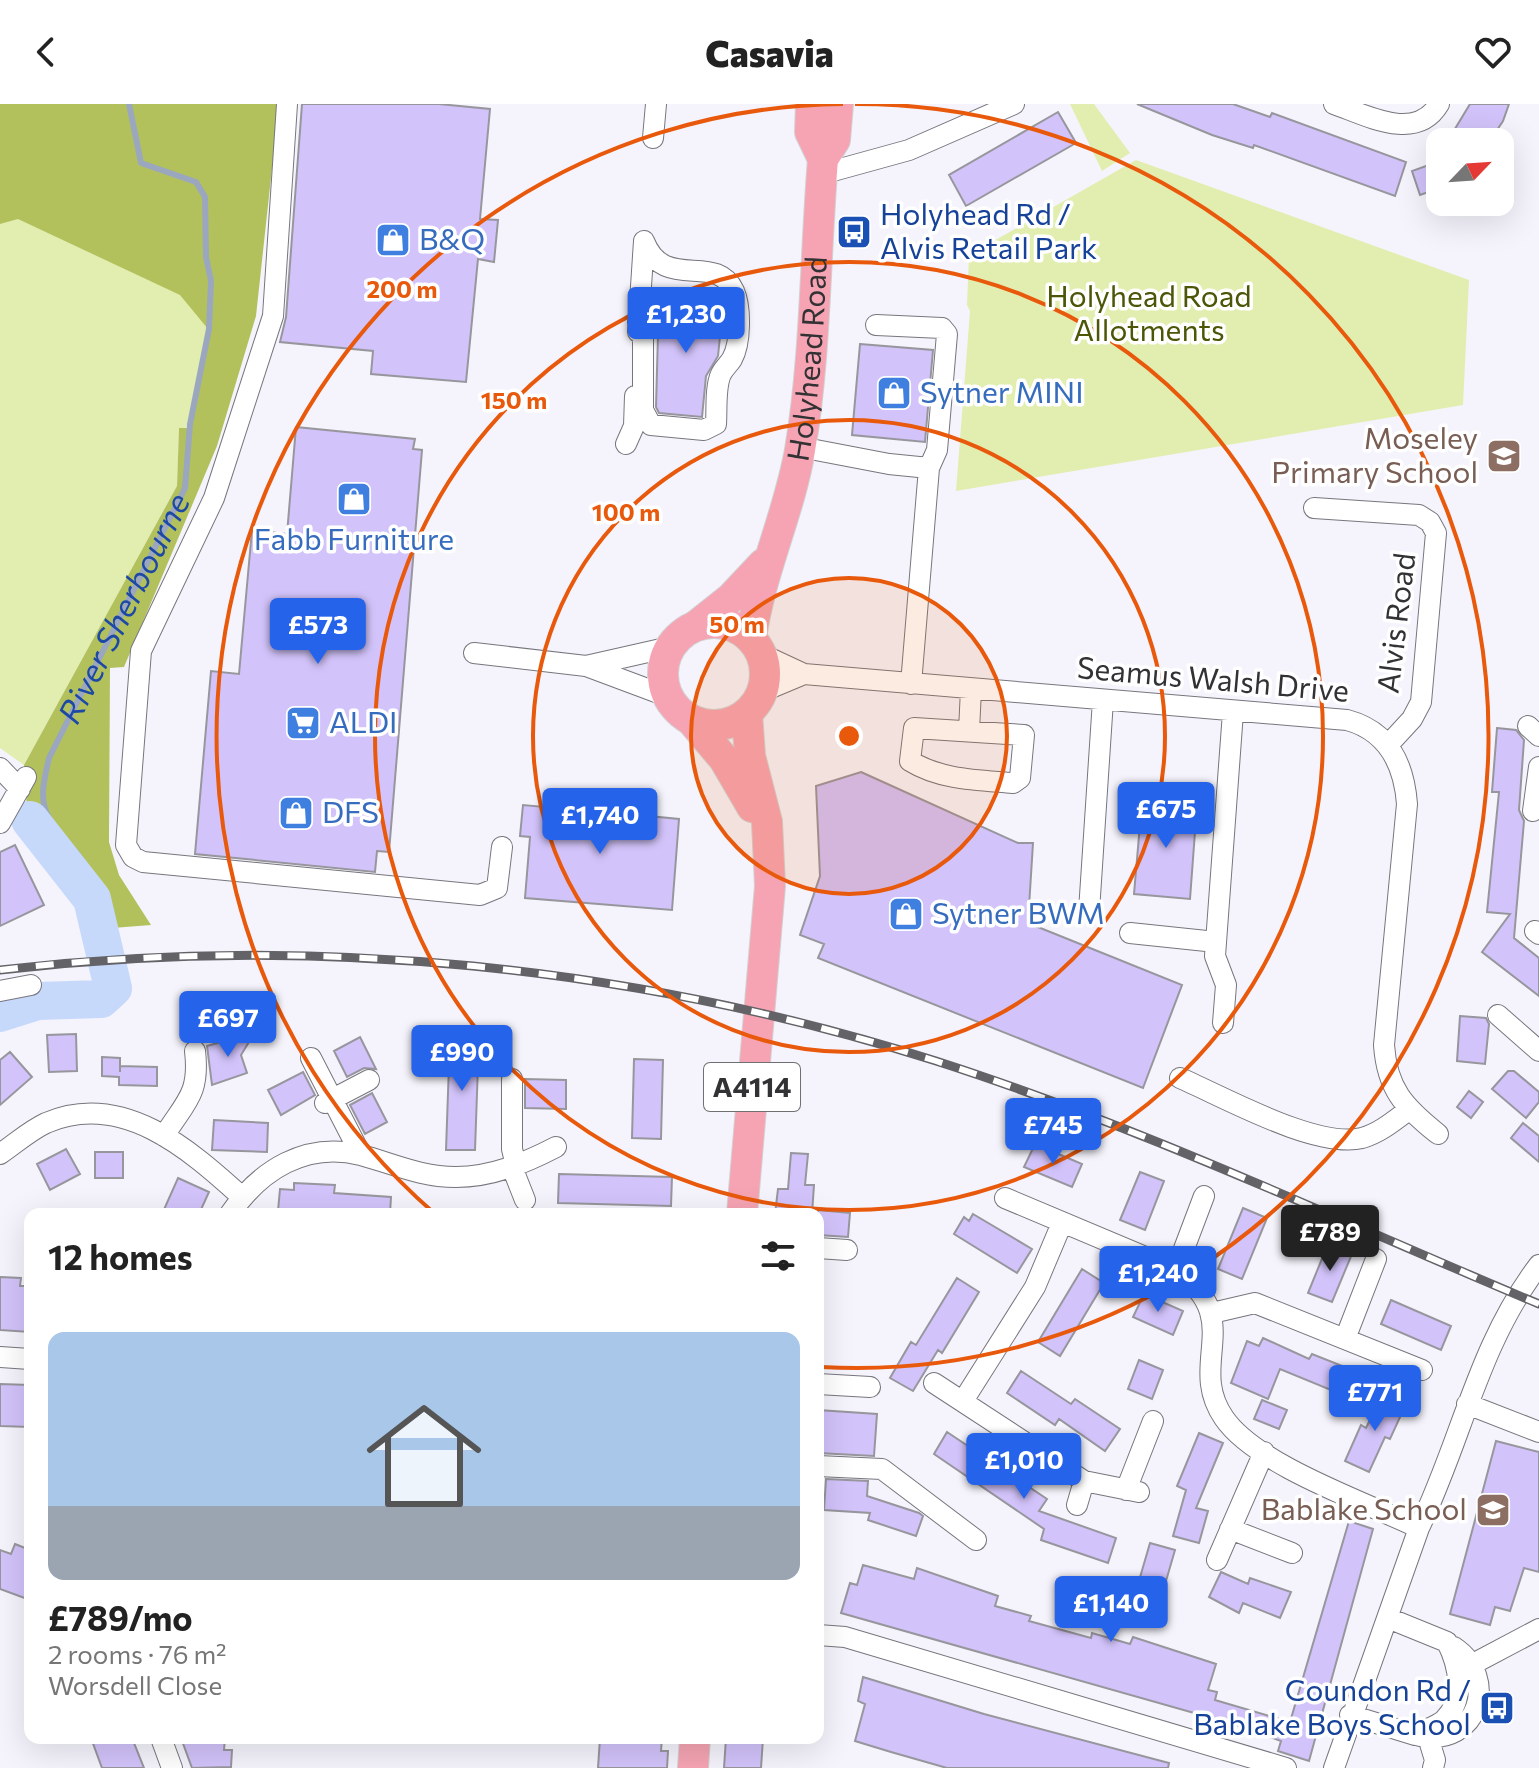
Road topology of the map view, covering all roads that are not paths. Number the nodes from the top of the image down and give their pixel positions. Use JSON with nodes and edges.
{"nodes":[{"id":1,"x":287,"y":104,"type":"edge"},
{"id":2,"x":656,"y":104,"type":"edge"},
{"id":3,"x":811,"y":104,"type":"edge"},
{"id":4,"x":838,"y":104,"type":"edge"},
{"id":5,"x":1014,"y":104,"type":"edge"},
{"id":6,"x":1334,"y":104,"type":"edge"},
{"id":7,"x":1439,"y":104,"type":"edge"},
{"id":8,"x":653,"y":138,"type":"dead end"},
{"id":9,"x":822,"y":166,"type":"junction"},
{"id":10,"x":668,"y":269,"type":"junction"},
{"id":11,"x":639,"y":293,"type":"junction"},
{"id":12,"x":638,"y":322,"type":"junction"},
{"id":13,"x":876,"y":325,"type":"dead end"},
{"id":14,"x":626,"y":444,"type":"dead end"},
{"id":15,"x":800,"y":447,"type":"junction"},
{"id":16,"x":929,"y":468,"type":"junction"},
{"id":17,"x":1314,"y":508,"type":"dead end"},
{"id":18,"x":770,"y":556,"type":"junction"},
{"id":19,"x":697,"y":625,"type":"junction"},
{"id":20,"x":756,"y":646,"type":"junction"},
{"id":21,"x":670,"y":647,"type":"junction"},
{"id":22,"x":474,"y":653,"type":"dead end"},
{"id":23,"x":586,"y":666,"type":"junction"},
{"id":24,"x":804,"y":674,"type":"junction"},
{"id":25,"x":911,"y":684,"type":"junction"},
{"id":26,"x":971,"y":689,"type":"junction"},
{"id":27,"x":669,"y":697,"type":"junction"},
{"id":28,"x":1103,"y":700,"type":"junction"},
{"id":29,"x":754,"y":703,"type":"junction"},
{"id":30,"x":1233,"y":712,"type":"junction"},
{"id":31,"x":691,"y":720,"type":"junction"},
{"id":32,"x":969,"y":731,"type":"junction"},
{"id":33,"x":1388,"y":745,"type":"junction"},
{"id":34,"x":1539,"y":767,"type":"edge"},
{"id":35,"x":0,"y":768,"type":"edge"},
{"id":36,"x":1533,"y":811,"type":"dead end"},
{"id":37,"x":0,"y":823,"type":"edge"},
{"id":38,"x":768,"y":842,"type":"junction"},
{"id":39,"x":502,"y":847,"type":"dead end"},
{"id":40,"x":1089,"y":911,"type":"dead end"},
{"id":41,"x":1130,"y":933,"type":"dead end"},
{"id":42,"x":1216,"y":942,"type":"junction"},
{"id":43,"x":31,"y":985,"type":"dead end"},
{"id":44,"x":0,"y":991,"type":"edge"},
{"id":45,"x":1498,"y":1015,"type":"dead end"},
{"id":46,"x":1223,"y":1023,"type":"dead end"},
{"id":47,"x":1535,"y":1040,"type":"edge"},
{"id":48,"x":195,"y":1051,"type":"dead end"},
{"id":49,"x":311,"y":1058,"type":"dead end"},
{"id":50,"x":1180,"y":1078,"type":"dead end"},
{"id":51,"x":512,"y":1079,"type":"dead end"},
{"id":52,"x":369,"y":1080,"type":"dead end"},
{"id":53,"x":328,"y":1101,"type":"junction"},
{"id":54,"x":1410,"y":1109,"type":"junction"},
{"id":55,"x":1438,"y":1134,"type":"dead end"},
{"id":56,"x":164,"y":1136,"type":"junction"},
{"id":57,"x":556,"y":1147,"type":"dead end"},
{"id":58,"x":0,"y":1154,"type":"edge"},
{"id":59,"x":361,"y":1155,"type":"junction"},
{"id":60,"x":514,"y":1167,"type":"junction"},
{"id":61,"x":1204,"y":1196,"type":"dead end"},
{"id":62,"x":1005,"y":1198,"type":"dead end"},
{"id":63,"x":525,"y":1200,"type":"dead end"},
{"id":64,"x":236,"y":1206,"type":"edge"},
{"id":65,"x":743,"y":1208,"type":"edge"},
{"id":66,"x":1062,"y":1223,"type":"junction"},
{"id":67,"x":824,"y":1248,"type":"edge"},
{"id":68,"x":847,"y":1250,"type":"dead end"},
{"id":69,"x":1376,"y":1259,"type":"dead end"},
{"id":70,"x":1539,"y":1265,"type":"edge"},
{"id":71,"x":1176,"y":1270,"type":"junction"},
{"id":72,"x":1212,"y":1313,"type":"junction"},
{"id":73,"x":1345,"y":1339,"type":"junction"},
{"id":74,"x":0,"y":1357,"type":"edge"},
{"id":75,"x":24,"y":1359,"type":"edge"},
{"id":76,"x":1422,"y":1370,"type":"dead end"},
{"id":77,"x":934,"y":1383,"type":"dead end"},
{"id":78,"x":824,"y":1384,"type":"edge"},
{"id":79,"x":870,"y":1387,"type":"dead end"},
{"id":80,"x":963,"y":1401,"type":"junction"},
{"id":81,"x":1467,"y":1404,"type":"junction"},
{"id":82,"x":1153,"y":1421,"type":"dead end"},
{"id":83,"x":1539,"y":1432,"type":"edge"},
{"id":84,"x":1264,"y":1452,"type":"junction"},
{"id":85,"x":824,"y":1466,"type":"edge"},
{"id":86,"x":1084,"y":1481,"type":"junction"},
{"id":87,"x":1077,"y":1505,"type":"dead end"},
{"id":88,"x":1419,"y":1528,"type":"junction"},
{"id":89,"x":1230,"y":1529,"type":"junction"},
{"id":90,"x":976,"y":1540,"type":"dead end"},
{"id":91,"x":1292,"y":1553,"type":"dead end"},
{"id":92,"x":1217,"y":1560,"type":"dead end"},
{"id":93,"x":1388,"y":1618,"type":"junction"},
{"id":94,"x":1539,"y":1629,"type":"edge"},
{"id":95,"x":824,"y":1635,"type":"edge"},
{"id":96,"x":1447,"y":1642,"type":"junction"},
{"id":97,"x":1471,"y":1665,"type":"junction"},
{"id":98,"x":1350,"y":1715,"type":"junction"},
{"id":99,"x":1422,"y":1736,"type":"junction"},
{"id":100,"x":163,"y":1744,"type":"edge"},
{"id":101,"x":695,"y":1744,"type":"edge"},
{"id":102,"x":172,"y":1768,"type":"edge"},
{"id":103,"x":693,"y":1768,"type":"edge"},
{"id":104,"x":1286,"y":1768,"type":"edge"},
{"id":105,"x":1334,"y":1768,"type":"edge"},
{"id":106,"x":1433,"y":1768,"type":"edge"}],
"edges":[{"from":1,"to":39,"type":"street"},
{"from":2,"to":8,"type":"street"},
{"from":3,"to":9,"type":"highway","name":"Holyhead Road"},
{"from":4,"to":9,"type":"highway","name":"Holyhead Road"},
{"from":5,"to":9,"type":"street"},
{"from":6,"to":7,"type":"street"},
{"from":9,"to":15,"type":"highway","name":"Holyhead Road"},
{"from":10,"to":11,"type":"street"},
{"from":10,"to":11,"type":"street"},
{"from":10,"to":12,"type":"street"},
{"from":11,"to":12,"type":"street"},
{"from":12,"to":14,"type":"street"},
{"from":13,"to":16,"type":"street"},
{"from":15,"to":16,"type":"street"},
{"from":15,"to":18,"type":"highway","name":"Holyhead Road"},
{"from":16,"to":25,"type":"street"},
{"from":17,"to":33,"type":"street","name":"Alvis Road"},
{"from":18,"to":19,"type":"highway","name":"Holyhead Road"},
{"from":18,"to":20,"type":"highway","name":"Holyhead Road"},
{"from":19,"to":20,"type":"highway"},
{"from":19,"to":21,"type":"highway"},
{"from":20,"to":24,"type":"street"},
{"from":20,"to":29,"type":"highway"},
{"from":21,"to":23,"type":"street"},
{"from":21,"to":27,"type":"highway"},
{"from":22,"to":23,"type":"street"},
{"from":23,"to":27,"type":"street"},
{"from":24,"to":25,"type":"street","name":"Seamus Walsh Drive"},
{"from":24,"to":29,"type":"street"},
{"from":25,"to":26,"type":"street","name":"Seamus Walsh Drive"},
{"from":26,"to":28,"type":"street","name":"Seamus Walsh Drive"},
{"from":26,"to":32,"type":"street"},
{"from":27,"to":31,"type":"highway"},
{"from":28,"to":30,"type":"street","name":"Seamus Walsh Drive"},
{"from":28,"to":40,"type":"street"},
{"from":29,"to":31,"type":"highway"},
{"from":29,"to":38,"type":"highway","number":"A4114"},
{"from":30,"to":33,"type":"street","name":"Seamus Walsh Drive"},
{"from":30,"to":42,"type":"street"},
{"from":31,"to":38,"type":"highway","number":"A4114"},
{"from":32,"to":32,"type":"street"},
{"from":33,"to":54,"type":"street"},
{"from":34,"to":36,"type":"street"},
{"from":35,"to":37,"type":"street"},
{"from":38,"to":65,"type":"highway","number":"A4114"},
{"from":41,"to":42,"type":"street"},
{"from":42,"to":46,"type":"street"},
{"from":43,"to":44,"type":"street"},
{"from":45,"to":47,"type":"street"},
{"from":48,"to":56,"type":"street"},
{"from":49,"to":53,"type":"street"},
{"from":50,"to":54,"type":"street"},
{"from":51,"to":60,"type":"street"},
{"from":52,"to":53,"type":"street"},
{"from":53,"to":59,"type":"street"},
{"from":54,"to":55,"type":"street"},
{"from":56,"to":58,"type":"street"},
{"from":56,"to":64,"type":"street"},
{"from":57,"to":60,"type":"street"},
{"from":59,"to":60,"type":"street"},
{"from":59,"to":64,"type":"street"},
{"from":60,"to":63,"type":"street"},
{"from":61,"to":71,"type":"street"},
{"from":62,"to":66,"type":"street"},
{"from":66,"to":71,"type":"street"},
{"from":66,"to":80,"type":"street"},
{"from":67,"to":68,"type":"street"},
{"from":69,"to":73,"type":"street"},
{"from":70,"to":81,"type":"street"},
{"from":71,"to":72,"type":"street"},
{"from":72,"to":73,"type":"street"},
{"from":72,"to":84,"type":"street"},
{"from":73,"to":76,"type":"street"},
{"from":74,"to":75,"type":"street"},
{"from":77,"to":80,"type":"street"},
{"from":78,"to":79,"type":"street"},
{"from":80,"to":86,"type":"street"},
{"from":81,"to":83,"type":"street"},
{"from":81,"to":88,"type":"street"},
{"from":82,"to":86,"type":"street"},
{"from":84,"to":88,"type":"street"},
{"from":84,"to":89,"type":"street"},
{"from":85,"to":90,"type":"street"},
{"from":86,"to":87,"type":"street"},
{"from":88,"to":93,"type":"street"},
{"from":89,"to":91,"type":"street"},
{"from":89,"to":92,"type":"street"},
{"from":93,"to":96,"type":"street"},
{"from":93,"to":98,"type":"street"},
{"from":94,"to":97,"type":"street"},
{"from":95,"to":104,"type":"street"},
{"from":96,"to":97,"type":"street"},
{"from":96,"to":99,"type":"street"},
{"from":97,"to":99,"type":"street"},
{"from":98,"to":99,"type":"street"},
{"from":98,"to":105,"type":"street"},
{"from":99,"to":106,"type":"street"},
{"from":100,"to":102,"type":"street"},
{"from":101,"to":103,"type":"highway"}]}
